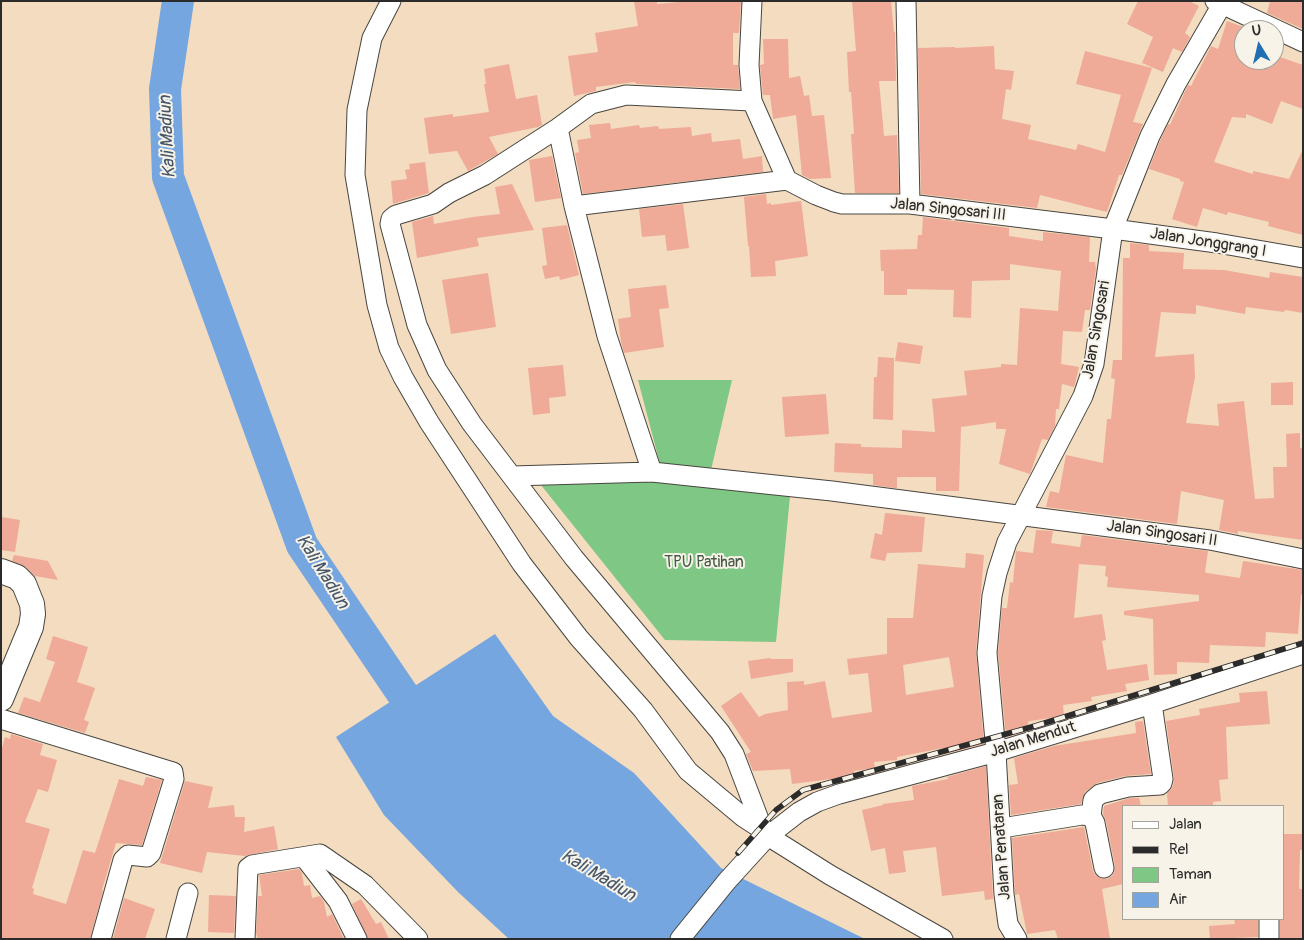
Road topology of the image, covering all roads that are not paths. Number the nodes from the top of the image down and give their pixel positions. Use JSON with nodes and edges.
{"nodes":[{"id":1,"x":391,"y":1,"type":"edge"},
{"id":2,"x":752,"y":1,"type":"edge"},
{"id":3,"x":906,"y":1,"type":"edge"},
{"id":4,"x":1220,"y":2,"type":"edge"},
{"id":5,"x":1303,"y":42,"type":"edge"},
{"id":6,"x":752,"y":101,"type":"junction"},
{"id":7,"x":558,"y":128,"type":"junction"},
{"id":8,"x":787,"y":180,"type":"junction"},
{"id":9,"x":910,"y":204,"type":"junction"},
{"id":10,"x":574,"y":206,"type":"junction"},
{"id":11,"x":1113,"y":229,"type":"junction"},
{"id":12,"x":1303,"y":258,"type":"edge"},
{"id":13,"x":652,"y":472,"type":"junction"},
{"id":14,"x":512,"y":476,"type":"junction"},
{"id":15,"x":1021,"y":514,"type":"junction"},
{"id":16,"x":1303,"y":558,"type":"edge"},
{"id":17,"x":1,"y":571,"type":"edge"},
{"id":18,"x":1303,"y":654,"type":"edge"},
{"id":19,"x":1,"y":699,"type":"edge"},
{"id":20,"x":1152,"y":704,"type":"junction"},
{"id":21,"x":1,"y":719,"type":"edge"},
{"id":22,"x":996,"y":752,"type":"junction"},
{"id":23,"x":1091,"y":816,"type":"junction"},
{"id":24,"x":1002,"y":828,"type":"junction"},
{"id":25,"x":766,"y":833,"type":"junction"},
{"id":26,"x":304,"y":857,"type":"junction"},
{"id":27,"x":1104,"y":868,"type":"dead end"},
{"id":28,"x":188,"y":894,"type":"dead end"},
{"id":29,"x":1269,"y":920,"type":"edge"},
{"id":30,"x":101,"y":939,"type":"edge"},
{"id":31,"x":176,"y":939,"type":"edge"},
{"id":32,"x":245,"y":939,"type":"edge"},
{"id":33,"x":357,"y":939,"type":"edge"},
{"id":34,"x":418,"y":939,"type":"edge"},
{"id":35,"x":680,"y":939,"type":"edge"},
{"id":36,"x":942,"y":939,"type":"edge"},
{"id":37,"x":1017,"y":939,"type":"edge"},
{"id":38,"x":1269,"y":939,"type":"edge"}],
"edges":[{"from":1,"to":25,"type":"street"},
{"from":2,"to":6,"type":"street"},
{"from":3,"to":9,"type":"street"},
{"from":4,"to":5,"type":"street"},
{"from":4,"to":11,"type":"street","name":"Jalan Singosari"},
{"from":6,"to":7,"type":"street"},
{"from":6,"to":8,"type":"street"},
{"from":7,"to":10,"type":"street"},
{"from":7,"to":14,"type":"street"},
{"from":8,"to":9,"type":"street","name":"Jalan Singosari III"},
{"from":8,"to":10,"type":"street"},
{"from":9,"to":11,"type":"street","name":"Jalan Singosari III"},
{"from":10,"to":13,"type":"street"},
{"from":11,"to":12,"type":"street","name":"Jalan Jonggrang I"},
{"from":11,"to":15,"type":"street","name":"Jalan Singosari"},
{"from":13,"to":14,"type":"street","name":"Jalan Singosari II"},
{"from":13,"to":15,"type":"street","name":"Jalan Singosari II"},
{"from":14,"to":25,"type":"street"},
{"from":15,"to":16,"type":"street","name":"Jalan Singosari II"},
{"from":15,"to":22,"type":"street","name":"Jalan Singosari"},
{"from":17,"to":19,"type":"street"},
{"from":18,"to":20,"type":"street","name":"Jalan Mendut"},
{"from":20,"to":22,"type":"street","name":"Jalan Mendut"},
{"from":20,"to":23,"type":"street"},
{"from":21,"to":30,"type":"street"},
{"from":22,"to":24,"type":"street","name":"Jalan Penataran"},
{"from":22,"to":25,"type":"street","name":"Jalan Mendut"},
{"from":23,"to":24,"type":"street"},
{"from":23,"to":27,"type":"street"},
{"from":24,"to":37,"type":"street","name":"Jalan Penataran"},
{"from":25,"to":35,"type":"street","name":"Jalan Mendut"},
{"from":25,"to":36,"type":"street"},
{"from":26,"to":32,"type":"street"},
{"from":26,"to":33,"type":"street"},
{"from":26,"to":34,"type":"street"},
{"from":28,"to":31,"type":"street"},
{"from":29,"to":38,"type":"street"}]}
